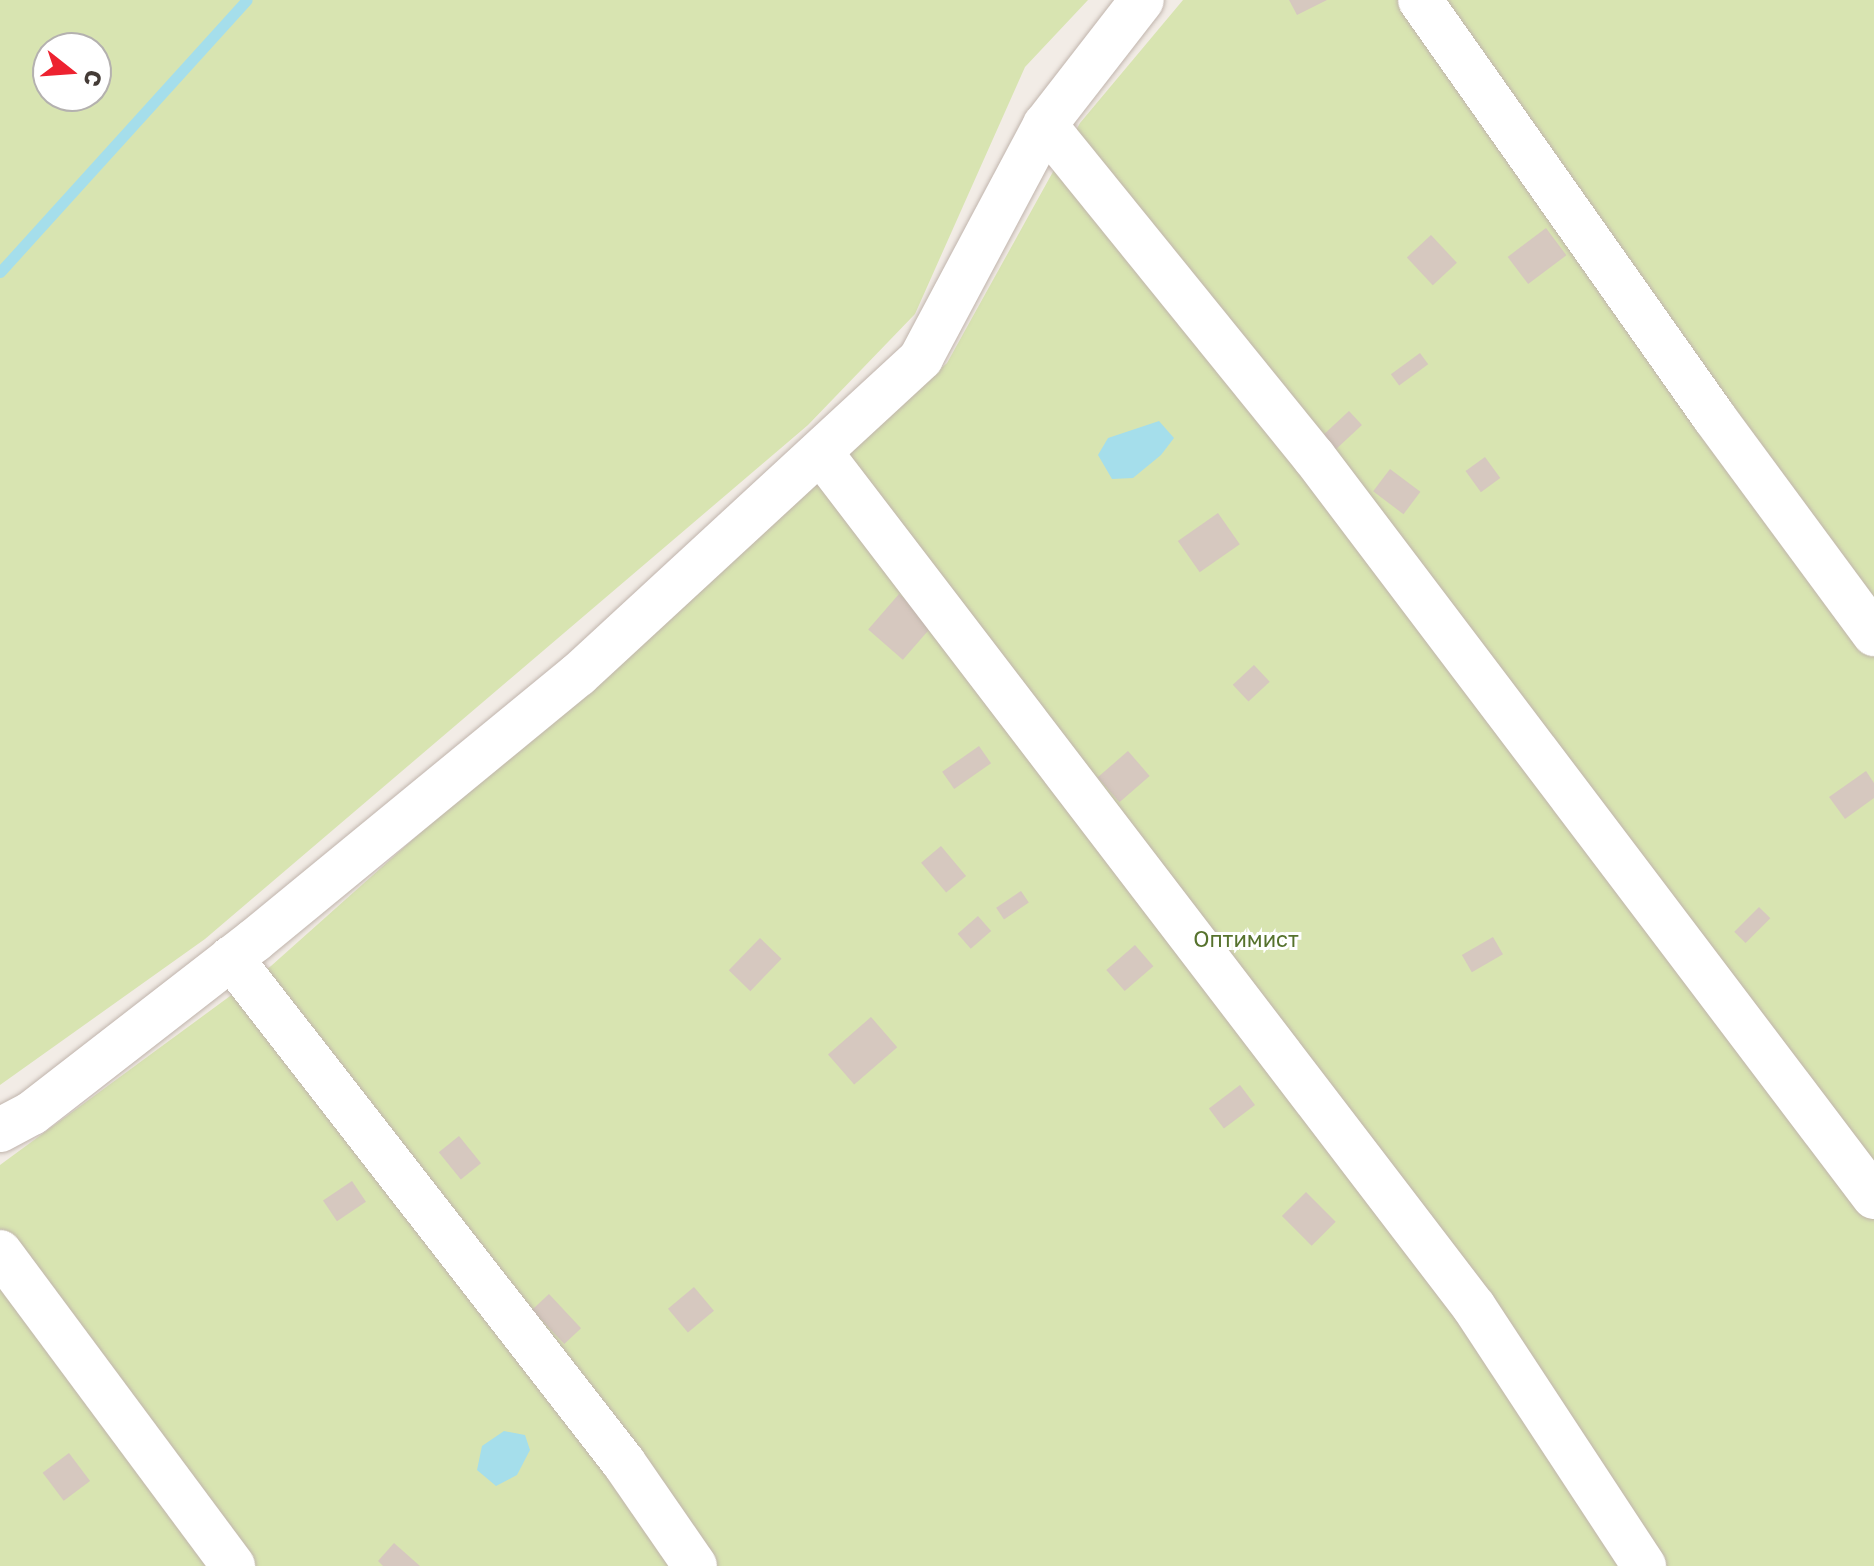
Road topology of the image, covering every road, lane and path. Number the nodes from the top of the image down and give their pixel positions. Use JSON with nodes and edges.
{"nodes":[{"id":1,"x":1142,"y":0,"type":"edge"},
{"id":2,"x":1420,"y":0,"type":"edge"},
{"id":3,"x":1045,"y":125,"type":"junction"},
{"id":4,"x":821,"y":453,"type":"junction"},
{"id":5,"x":1874,"y":634,"type":"edge"},
{"id":6,"x":231,"y":958,"type":"junction"},
{"id":7,"x":0,"y":1130,"type":"edge"},
{"id":8,"x":1874,"y":1197,"type":"edge"},
{"id":9,"x":0,"y":1252,"type":"edge"},
{"id":10,"x":233,"y":1566,"type":"edge"},
{"id":11,"x":695,"y":1566,"type":"edge"},
{"id":12,"x":1644,"y":1566,"type":"edge"}],
"edges":[{"from":1,"to":3,"type":"lane"},
{"from":2,"to":5,"type":"lane"},
{"from":3,"to":4,"type":"lane"},
{"from":3,"to":8,"type":"lane"},
{"from":4,"to":6,"type":"lane"},
{"from":4,"to":12,"type":"lane"},
{"from":6,"to":7,"type":"lane"},
{"from":6,"to":11,"type":"lane"},
{"from":9,"to":10,"type":"lane"}]}
